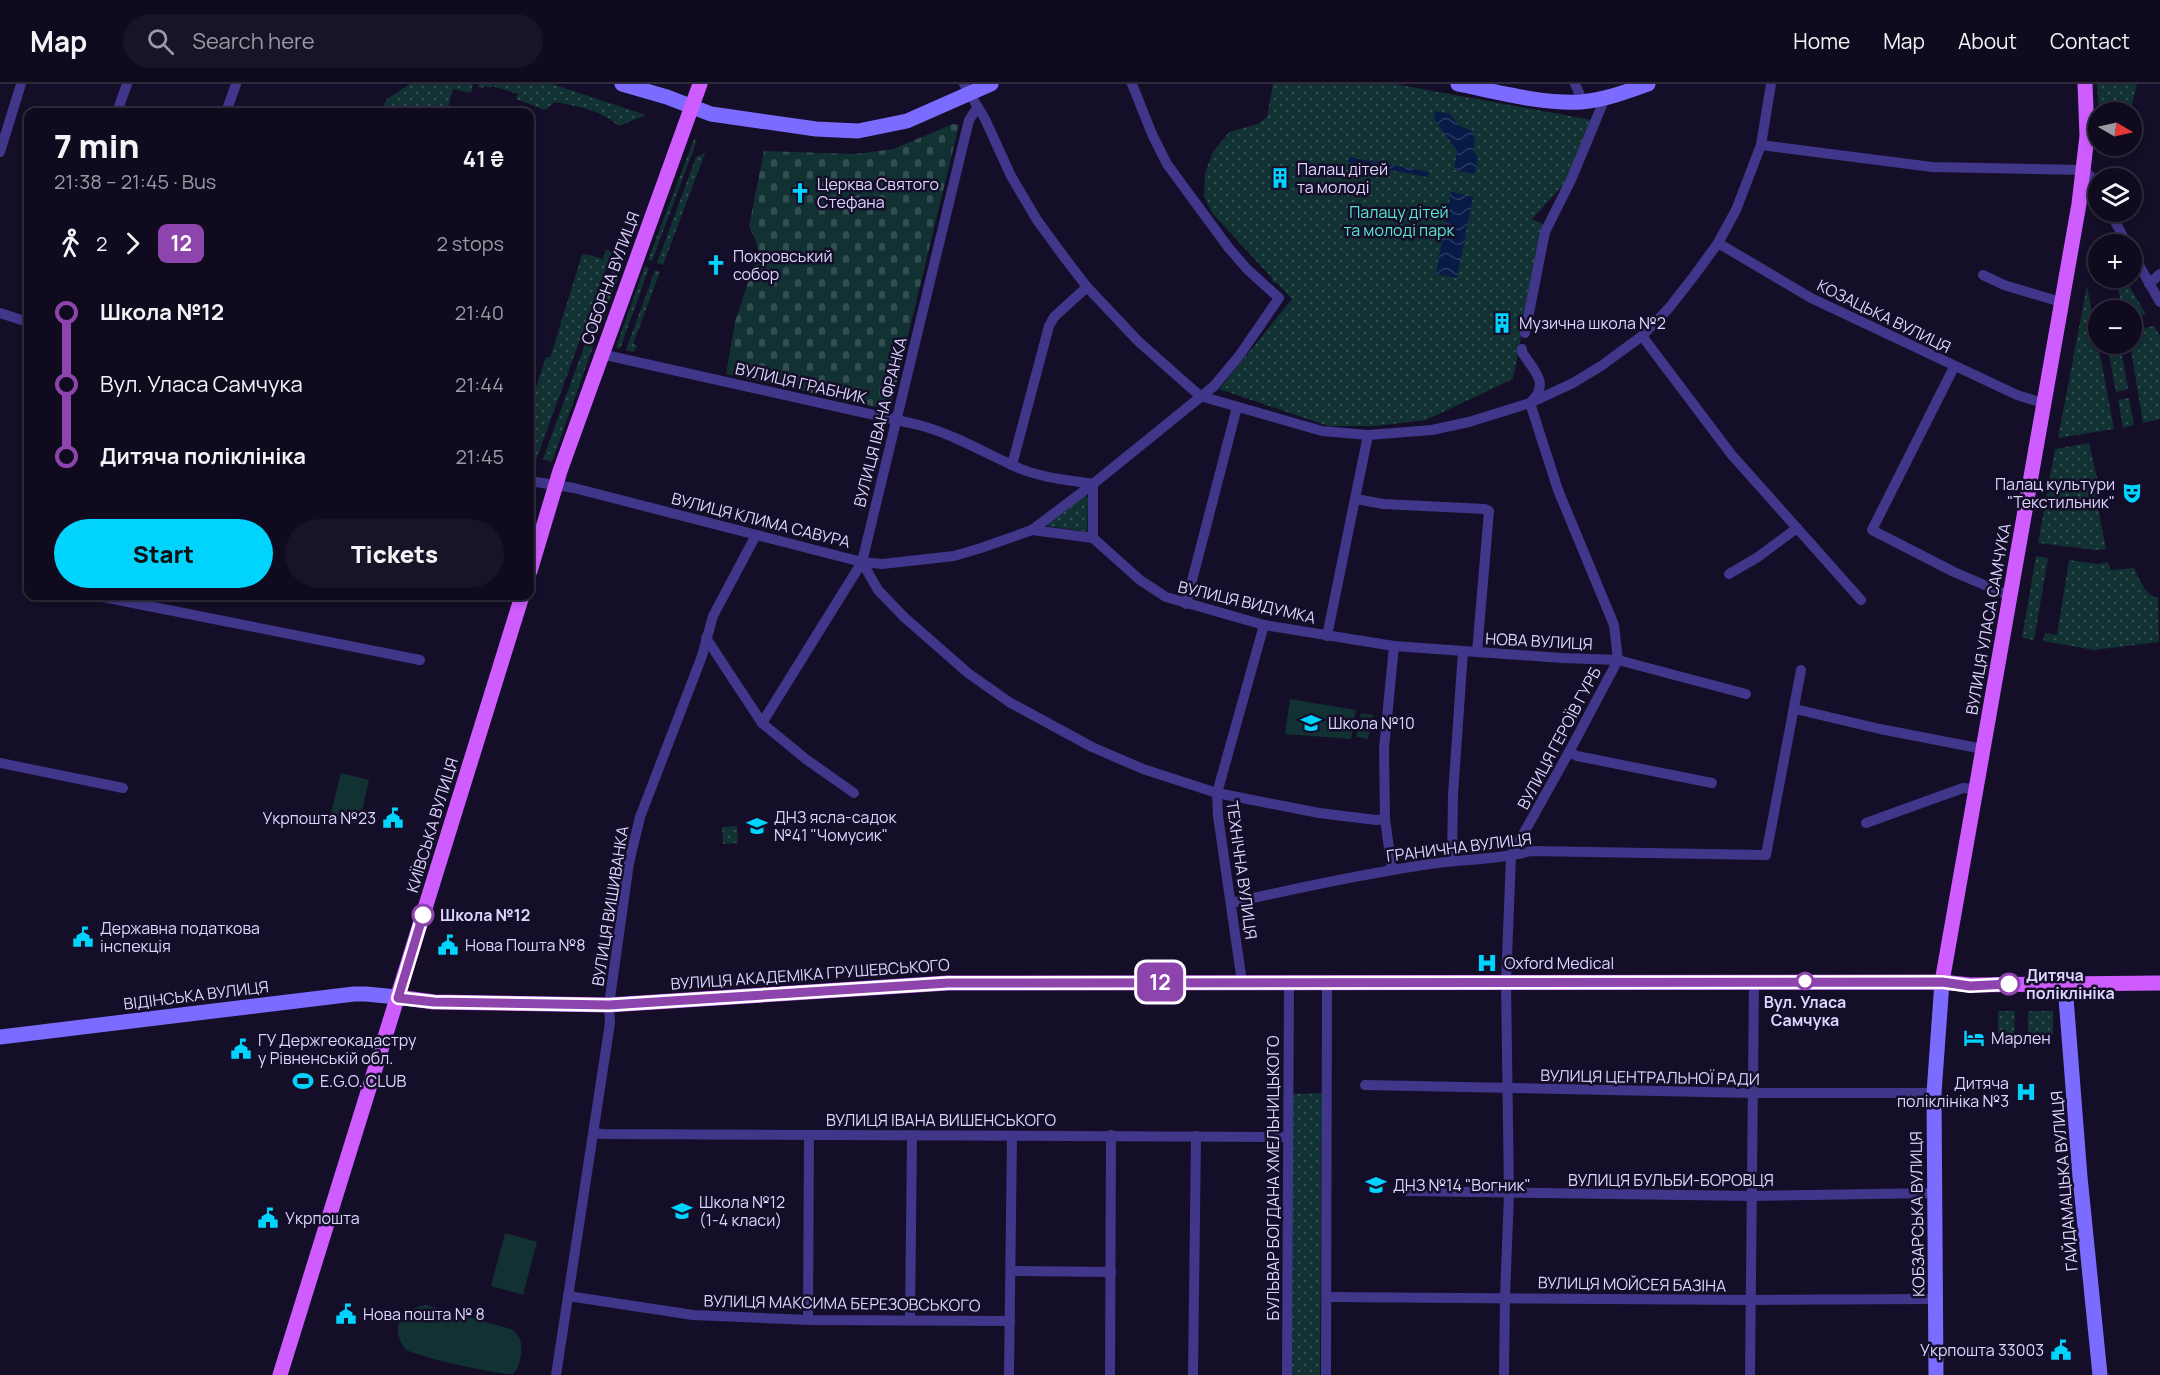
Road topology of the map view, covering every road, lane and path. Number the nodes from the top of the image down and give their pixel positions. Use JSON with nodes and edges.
{"nodes":[{"id":1,"x":21,"y":84,"type":"edge"},
{"id":2,"x":127,"y":84,"type":"edge"},
{"id":3,"x":236,"y":84,"type":"edge"},
{"id":4,"x":622,"y":84,"type":"edge"},
{"id":5,"x":700,"y":84,"type":"edge"},
{"id":6,"x":991,"y":84,"type":"edge"},
{"id":7,"x":1132,"y":84,"type":"edge"},
{"id":8,"x":1458,"y":84,"type":"edge"},
{"id":9,"x":1575,"y":84,"type":"edge"},
{"id":10,"x":1771,"y":84,"type":"edge"},
{"id":11,"x":2085,"y":84,"type":"edge"},
{"id":12,"x":1644,"y":85,"type":"edge"},
{"id":13,"x":967,"y":88,"type":"edge"},
{"id":14,"x":1605,"y":98,"type":"junction"},
{"id":15,"x":1583,"y":102,"type":"junction"},
{"id":16,"x":692,"y":107,"type":"junction"},
{"id":17,"x":118,"y":108,"type":"edge"},
{"id":18,"x":227,"y":108,"type":"edge"},
{"id":19,"x":977,"y":108,"type":"junction"},
{"id":20,"x":1761,"y":145,"type":"junction"},
{"id":21,"x":0,"y":152,"type":"edge"},
{"id":22,"x":2083,"y":170,"type":"junction"},
{"id":23,"x":2088,"y":174,"type":"edge"},
{"id":24,"x":1718,"y":243,"type":"junction"},
{"id":25,"x":2142,"y":271,"type":"edge"},
{"id":26,"x":2160,"y":274,"type":"edge"},
{"id":27,"x":1983,"y":275,"type":"dead end"},
{"id":28,"x":2149,"y":284,"type":"junction"},
{"id":29,"x":1087,"y":287,"type":"junction"},
{"id":30,"x":2061,"y":302,"type":"junction"},
{"id":31,"x":2160,"y":302,"type":"edge"},
{"id":32,"x":0,"y":313,"type":"edge"},
{"id":33,"x":24,"y":321,"type":"edge"},
{"id":34,"x":1525,"y":333,"type":"dead end"},
{"id":35,"x":1642,"y":336,"type":"junction"},
{"id":36,"x":1522,"y":349,"type":"dead end"},
{"id":37,"x":602,"y":354,"type":"junction"},
{"id":38,"x":1954,"y":367,"type":"junction"},
{"id":39,"x":1200,"y":396,"type":"junction"},
{"id":40,"x":2043,"y":402,"type":"junction"},
{"id":41,"x":1530,"y":403,"type":"junction"},
{"id":42,"x":1237,"y":407,"type":"junction"},
{"id":43,"x":896,"y":420,"type":"junction"},
{"id":44,"x":1368,"y":435,"type":"junction"},
{"id":45,"x":1012,"y":465,"type":"junction"},
{"id":46,"x":534,"y":482,"type":"edge"},
{"id":47,"x":1093,"y":484,"type":"junction"},
{"id":48,"x":555,"y":486,"type":"junction"},
{"id":49,"x":1356,"y":499,"type":"junction"},
{"id":50,"x":1797,"y":528,"type":"junction"},
{"id":51,"x":1032,"y":530,"type":"junction"},
{"id":52,"x":756,"y":535,"type":"junction"},
{"id":53,"x":1093,"y":538,"type":"junction"},
{"id":54,"x":534,"y":557,"type":"edge"},
{"id":55,"x":862,"y":562,"type":"junction"},
{"id":56,"x":1729,"y":574,"type":"dead end"},
{"id":57,"x":2010,"y":596,"type":"junction"},
{"id":58,"x":118,"y":600,"type":"edge"},
{"id":59,"x":521,"y":600,"type":"edge"},
{"id":60,"x":1861,"y":600,"type":"dead end"},
{"id":61,"x":1186,"y":604,"type":"junction"},
{"id":62,"x":1264,"y":625,"type":"junction"},
{"id":63,"x":1327,"y":636,"type":"junction"},
{"id":64,"x":706,"y":638,"type":"junction"},
{"id":65,"x":1394,"y":646,"type":"junction"},
{"id":66,"x":1462,"y":651,"type":"junction"},
{"id":67,"x":1477,"y":652,"type":"junction"},
{"id":68,"x":420,"y":660,"type":"dead end"},
{"id":69,"x":1618,"y":660,"type":"junction"},
{"id":70,"x":1801,"y":670,"type":"dead end"},
{"id":71,"x":1746,"y":694,"type":"dead end"},
{"id":72,"x":1795,"y":709,"type":"junction"},
{"id":73,"x":762,"y":723,"type":"junction"},
{"id":74,"x":1983,"y":749,"type":"junction"},
{"id":75,"x":1569,"y":752,"type":"junction"},
{"id":76,"x":0,"y":763,"type":"edge"},
{"id":77,"x":1712,"y":783,"type":"dead end"},
{"id":78,"x":123,"y":788,"type":"dead end"},
{"id":79,"x":1976,"y":789,"type":"junction"},
{"id":80,"x":854,"y":793,"type":"dead end"},
{"id":81,"x":1217,"y":793,"type":"junction"},
{"id":82,"x":1385,"y":819,"type":"junction"},
{"id":83,"x":1866,"y":823,"type":"dead end"},
{"id":84,"x":1511,"y":856,"type":"junction"},
{"id":85,"x":1452,"y":860,"type":"junction"},
{"id":86,"x":1392,"y":870,"type":"junction"},
{"id":87,"x":1232,"y":903,"type":"junction"},
{"id":88,"x":1754,"y":981,"type":"junction"},
{"id":89,"x":1242,"y":982,"type":"junction"},
{"id":90,"x":1288,"y":982,"type":"junction"},
{"id":91,"x":1506,"y":982,"type":"junction"},
{"id":92,"x":1942,"y":982,"type":"junction"},
{"id":93,"x":1327,"y":983,"type":"junction"},
{"id":94,"x":2160,"y":983,"type":"edge"},
{"id":95,"x":2065,"y":984,"type":"junction"},
{"id":96,"x":398,"y":998,"type":"junction"},
{"id":97,"x":609,"y":1005,"type":"junction"},
{"id":98,"x":0,"y":1037,"type":"edge"},
{"id":99,"x":1365,"y":1085,"type":"dead end"},
{"id":100,"x":1507,"y":1090,"type":"junction"},
{"id":101,"x":1753,"y":1093,"type":"junction"},
{"id":102,"x":1934,"y":1093,"type":"junction"},
{"id":103,"x":594,"y":1132,"type":"junction"},
{"id":104,"x":809,"y":1134,"type":"junction"},
{"id":105,"x":912,"y":1135,"type":"junction"},
{"id":106,"x":1111,"y":1135,"type":"junction"},
{"id":107,"x":1012,"y":1136,"type":"junction"},
{"id":108,"x":1196,"y":1136,"type":"junction"},
{"id":109,"x":1288,"y":1137,"type":"junction"},
{"id":110,"x":1407,"y":1191,"type":"dead end"},
{"id":111,"x":1509,"y":1194,"type":"junction"},
{"id":112,"x":1935,"y":1194,"type":"junction"},
{"id":113,"x":1753,"y":1196,"type":"junction"},
{"id":114,"x":1011,"y":1271,"type":"junction"},
{"id":115,"x":1111,"y":1272,"type":"junction"},
{"id":116,"x":568,"y":1296,"type":"junction"},
{"id":117,"x":1327,"y":1297,"type":"junction"},
{"id":118,"x":1504,"y":1297,"type":"junction"},
{"id":119,"x":1936,"y":1299,"type":"junction"},
{"id":120,"x":1752,"y":1300,"type":"junction"},
{"id":121,"x":808,"y":1320,"type":"junction"},
{"id":122,"x":910,"y":1320,"type":"junction"},
{"id":123,"x":1010,"y":1320,"type":"junction"},
{"id":124,"x":280,"y":1375,"type":"edge"},
{"id":125,"x":556,"y":1375,"type":"edge"},
{"id":126,"x":1009,"y":1375,"type":"edge"},
{"id":127,"x":1110,"y":1375,"type":"edge"},
{"id":128,"x":1193,"y":1375,"type":"edge"},
{"id":129,"x":1287,"y":1375,"type":"edge"},
{"id":130,"x":1326,"y":1375,"type":"edge"},
{"id":131,"x":1504,"y":1375,"type":"edge"},
{"id":132,"x":1750,"y":1375,"type":"edge"},
{"id":133,"x":1936,"y":1375,"type":"edge"},
{"id":134,"x":2100,"y":1375,"type":"edge"}],
"edges":[{"from":1,"to":21,"type":"street"},
{"from":2,"to":17,"type":"street"},
{"from":3,"to":18,"type":"street"},
{"from":4,"to":16,"type":"street"},
{"from":5,"to":16,"type":"main road","name":"СОБОРНА ВУЛИЦЯ"},
{"from":6,"to":13,"type":"street"},
{"from":7,"to":39,"type":"street"},
{"from":8,"to":15,"type":"street"},
{"from":9,"to":15,"type":"street"},
{"from":10,"to":20,"type":"street"},
{"from":11,"to":22,"type":"main road","name":"ВУЛИЦЯ УЛАСА САМЧУКА"},
{"from":12,"to":14,"type":"street"},
{"from":13,"to":16,"type":"street"},
{"from":13,"to":19,"type":"street"},
{"from":14,"to":15,"type":"street"},
{"from":14,"to":34,"type":"street"},
{"from":16,"to":37,"type":"main road","name":"СОБОРНА ВУЛИЦЯ"},
{"from":19,"to":29,"type":"street"},
{"from":19,"to":43,"type":"street","name":"ВУЛИЦЯ ІВАНА ФРАНКА"},
{"from":20,"to":22,"type":"street"},
{"from":20,"to":24,"type":"street"},
{"from":22,"to":23,"type":"street"},
{"from":22,"to":30,"type":"main road","name":"ВУЛИЦЯ УЛАСА САМЧУКА"},
{"from":24,"to":35,"type":"street"},
{"from":24,"to":38,"type":"street","name":"КОЗАЦЬКА ВУЛИЦЯ"},
{"from":25,"to":28,"type":"street"},
{"from":26,"to":28,"type":"street"},
{"from":27,"to":30,"type":"street"},
{"from":28,"to":31,"type":"street"},
{"from":29,"to":39,"type":"street"},
{"from":29,"to":45,"type":"street"},
{"from":30,"to":40,"type":"main road","name":"ВУЛИЦЯ УЛАСА САМЧУКА"},
{"from":32,"to":33,"type":"street"},
{"from":35,"to":41,"type":"street"},
{"from":35,"to":50,"type":"street"},
{"from":36,"to":41,"type":"street"},
{"from":37,"to":43,"type":"street","name":"ВУЛИЦЯ ГРАБНИК"},
{"from":37,"to":48,"type":"main road","name":"СОБОРНА ВУЛИЦЯ"},
{"from":38,"to":40,"type":"street","name":"КОЗАЦЬКА ВУЛИЦЯ"},
{"from":38,"to":57,"type":"street"},
{"from":39,"to":42,"type":"street"},
{"from":39,"to":47,"type":"street"},
{"from":40,"to":57,"type":"main road","name":"ВУЛИЦЯ УЛАСА САМЧУКА"},
{"from":41,"to":44,"type":"street"},
{"from":41,"to":69,"type":"street","name":"ВУЛИЦЯ ГЕРОЇВ ГУРБ"},
{"from":42,"to":44,"type":"street"},
{"from":42,"to":61,"type":"street"},
{"from":43,"to":45,"type":"street","name":"ВУЛИЦЯ ГРАБНИК"},
{"from":43,"to":55,"type":"street","name":"ВУЛИЦЯ ІВАНА ФРАНКА"},
{"from":44,"to":49,"type":"street"},
{"from":45,"to":47,"type":"street","name":"ВУЛИЦЯ ГРАБНИК"},
{"from":46,"to":48,"type":"street","name":"ВУЛИЦЯ КЛИМА САВУРА"},
{"from":47,"to":51,"type":"street"},
{"from":47,"to":53,"type":"street"},
{"from":48,"to":52,"type":"street","name":"ВУЛИЦЯ КЛИМА САВУРА"},
{"from":48,"to":54,"type":"main road"},
{"from":49,"to":63,"type":"street"},
{"from":49,"to":67,"type":"street"},
{"from":50,"to":56,"type":"street"},
{"from":50,"to":60,"type":"street"},
{"from":51,"to":53,"type":"street"},
{"from":51,"to":55,"type":"street"},
{"from":52,"to":55,"type":"street","name":"ВУЛИЦЯ КЛИМА САВУРА"},
{"from":52,"to":64,"type":"street","name":"ВУЛИЦЯ ВИШИВАНКА"},
{"from":53,"to":61,"type":"street","name":"ВУЛИЦЯ ВИДУМКА"},
{"from":55,"to":73,"type":"street","name":"ВУЛИЦЯ ІВАНА ФРАНКА"},
{"from":55,"to":81,"type":"street","name":"ВУЛИЦЯ КЛИМА САВУРА"},
{"from":57,"to":74,"type":"main road","name":"ВУЛИЦЯ УЛАСА САМЧУКА"},
{"from":58,"to":68,"type":"street"},
{"from":59,"to":96,"type":"main road","name":"КИЇВСЬКА ВУЛИЦЯ"},
{"from":61,"to":62,"type":"street","name":"ВУЛИЦЯ ВИДУМКА"},
{"from":62,"to":63,"type":"street","name":"ВУЛИЦЯ ВИДУМКА"},
{"from":62,"to":81,"type":"street","name":"ТЕХНІЧНА ВУЛИЦЯ"},
{"from":63,"to":65,"type":"street","name":"НОВА ВУЛИЦЯ"},
{"from":64,"to":73,"type":"street"},
{"from":64,"to":97,"type":"street","name":"ВУЛИЦЯ ВИШИВАНКА"},
{"from":65,"to":66,"type":"street","name":"НОВА ВУЛИЦЯ"},
{"from":65,"to":82,"type":"street"},
{"from":66,"to":67,"type":"street","name":"НОВА ВУЛИЦЯ"},
{"from":66,"to":85,"type":"street"},
{"from":67,"to":69,"type":"street","name":"НОВА ВУЛИЦЯ"},
{"from":69,"to":71,"type":"street","name":"НОВА ВУЛИЦЯ"},
{"from":69,"to":75,"type":"street","name":"ВУЛИЦЯ ГЕРОЇВ ГУРБ"},
{"from":70,"to":72,"type":"street"},
{"from":72,"to":74,"type":"street"},
{"from":72,"to":84,"type":"street","name":"ГРАНИЧНА ВУЛИЦЯ"},
{"from":73,"to":80,"type":"street"},
{"from":74,"to":79,"type":"main road","name":"ВУЛИЦЯ УЛАСА САМЧУКА"},
{"from":75,"to":77,"type":"street"},
{"from":75,"to":84,"type":"street","name":"ВУЛИЦЯ ГЕРОЇВ ГУРБ"},
{"from":76,"to":78,"type":"street"},
{"from":79,"to":83,"type":"street"},
{"from":79,"to":92,"type":"main road","name":"ВУЛИЦЯ УЛАСА САМЧУКА"},
{"from":81,"to":82,"type":"street","name":"ВУЛИЦЯ КЛИМА САВУРА"},
{"from":81,"to":87,"type":"street","name":"ТЕХНІЧНА ВУЛИЦЯ"},
{"from":82,"to":86,"type":"street"},
{"from":84,"to":85,"type":"street","name":"ГРАНИЧНА ВУЛИЦЯ"},
{"from":84,"to":91,"type":"street","name":"ВУЛИЦЯ ГЕРОЇВ ГУРБ"},
{"from":85,"to":86,"type":"street","name":"ГРАНИЧНА ВУЛИЦЯ"},
{"from":86,"to":87,"type":"street","name":"ГРАНИЧНА ВУЛИЦЯ"},
{"from":87,"to":89,"type":"street","name":"ТЕХНІЧНА ВУЛИЦЯ"},
{"from":88,"to":91,"type":"main road","name":"ВУЛИЦЯ АКАДЕМІКА ГРУШЕВСЬКОГО"},
{"from":88,"to":92,"type":"main road","name":"ВУЛИЦЯ АКАДЕМІКА ГРУШЕВСЬКОГО"},
{"from":88,"to":101,"type":"street"},
{"from":89,"to":90,"type":"main road","name":"ВУЛИЦЯ АКАДЕМІКА ГРУШЕВСЬКОГО"},
{"from":89,"to":97,"type":"main road","name":"ВУЛИЦЯ АКАДЕМІКА ГРУШЕВСЬКОГО"},
{"from":90,"to":93,"type":"main road","name":"ВУЛИЦЯ АКАДЕМІКА ГРУШЕВСЬКОГО"},
{"from":90,"to":109,"type":"street","name":"БУЛЬВАР БОГДАНА ХМЕЛЬНИЦЬКОГО"},
{"from":91,"to":93,"type":"main road","name":"ВУЛИЦЯ АКАДЕМІКА ГРУШЕВСЬКОГО"},
{"from":91,"to":100,"type":"street","name":"ВУЛИЦЯ ГЕРОЇВ ГУРБ"},
{"from":92,"to":95,"type":"main road","name":"ВУЛИЦЯ АКАДЕМІКА ГРУШЕВСЬКОГО"},
{"from":92,"to":102,"type":"street","name":"КОБЗАРСЬКА ВУЛИЦЯ"},
{"from":93,"to":117,"type":"street"},
{"from":94,"to":95,"type":"main road","name":"ВУЛИЦЯ АКАДЕМІКА ГРУШЕВСЬКОГО"},
{"from":95,"to":134,"type":"street","name":"ГАЙДАМАЦЬКА ВУЛИЦЯ"},
{"from":96,"to":97,"type":"main road","name":"ВУЛИЦЯ АКАДЕМІКА ГРУШЕВСЬКОГО"},
{"from":96,"to":98,"type":"street","name":"ВІДІНСЬКА ВУЛИЦЯ"},
{"from":96,"to":124,"type":"main road","name":"КИЇВСЬКА ВУЛИЦЯ"},
{"from":97,"to":103,"type":"street","name":"ВУЛИЦЯ ВИШИВАНКА"},
{"from":99,"to":100,"type":"street","name":"ВУЛИЦЯ ЦЕНТРАЛЬНОЇ РАДИ"},
{"from":100,"to":101,"type":"street","name":"ВУЛИЦЯ ЦЕНТРАЛЬНОЇ РАДИ"},
{"from":100,"to":111,"type":"street","name":"ВУЛИЦЯ ГЕРОЇВ ГУРБ"},
{"from":101,"to":102,"type":"street","name":"ВУЛИЦЯ ЦЕНТРАЛЬНОЇ РАДИ"},
{"from":101,"to":113,"type":"street"},
{"from":102,"to":112,"type":"street","name":"КОБЗАРСЬКА ВУЛИЦЯ"},
{"from":103,"to":104,"type":"street","name":"ВУЛИЦЯ ІВАНА ВИШЕНСЬКОГО"},
{"from":103,"to":116,"type":"street","name":"ВУЛИЦЯ ВИШИВАНКА"},
{"from":104,"to":105,"type":"street","name":"ВУЛИЦЯ ІВАНА ВИШЕНСЬКОГО"},
{"from":104,"to":121,"type":"street"},
{"from":105,"to":107,"type":"street","name":"ВУЛИЦЯ ІВАНА ВИШЕНСЬКОГО"},
{"from":105,"to":122,"type":"street"},
{"from":106,"to":107,"type":"street","name":"ВУЛИЦЯ ІВАНА ВИШЕНСЬКОГО"},
{"from":106,"to":108,"type":"street","name":"ВУЛИЦЯ ІВАНА ВИШЕНСЬКОГО"},
{"from":106,"to":115,"type":"street"},
{"from":107,"to":114,"type":"street"},
{"from":108,"to":109,"type":"street","name":"ВУЛИЦЯ ІВАНА ВИШЕНСЬКОГО"},
{"from":108,"to":128,"type":"street"},
{"from":109,"to":129,"type":"street","name":"БУЛЬВАР БОГДАНА ХМЕЛЬНИЦЬКОГО"},
{"from":110,"to":111,"type":"street","name":"ВУЛИЦЯ БУЛЬБИ-БОРОВЦЯ"},
{"from":111,"to":113,"type":"street","name":"ВУЛИЦЯ БУЛЬБИ-БОРОВЦЯ"},
{"from":111,"to":118,"type":"street","name":"ВУЛИЦЯ ГЕРОЇВ ГУРБ"},
{"from":112,"to":113,"type":"street","name":"ВУЛИЦЯ БУЛЬБИ-БОРОВЦЯ"},
{"from":112,"to":119,"type":"street","name":"КОБЗАРСЬКА ВУЛИЦЯ"},
{"from":113,"to":120,"type":"street"},
{"from":114,"to":115,"type":"street"},
{"from":114,"to":123,"type":"street"},
{"from":115,"to":127,"type":"street"},
{"from":116,"to":121,"type":"street","name":"ВУЛИЦЯ МАКСИМА БЕРЕЗОВСЬКОГО"},
{"from":116,"to":125,"type":"street","name":"ВУЛИЦЯ ВИШИВАНКА"},
{"from":117,"to":118,"type":"street","name":"ВУЛИЦЯ МОЙСЕЯ БАЗІНА"},
{"from":117,"to":130,"type":"street"},
{"from":118,"to":120,"type":"street","name":"ВУЛИЦЯ МОЙСЕЯ БАЗІНА"},
{"from":118,"to":131,"type":"street","name":"ВУЛИЦЯ ГЕРОЇВ ГУРБ"},
{"from":119,"to":120,"type":"street","name":"ВУЛИЦЯ МОЙСЕЯ БАЗІНА"},
{"from":119,"to":133,"type":"street","name":"КОБЗАРСЬКА ВУЛИЦЯ"},
{"from":120,"to":132,"type":"street"},
{"from":121,"to":122,"type":"street","name":"ВУЛИЦЯ МАКСИМА БЕРЕЗОВСЬКОГО"},
{"from":122,"to":123,"type":"street","name":"ВУЛИЦЯ МАКСИМА БЕРЕЗОВСЬКОГО"},
{"from":123,"to":126,"type":"street"}]}
